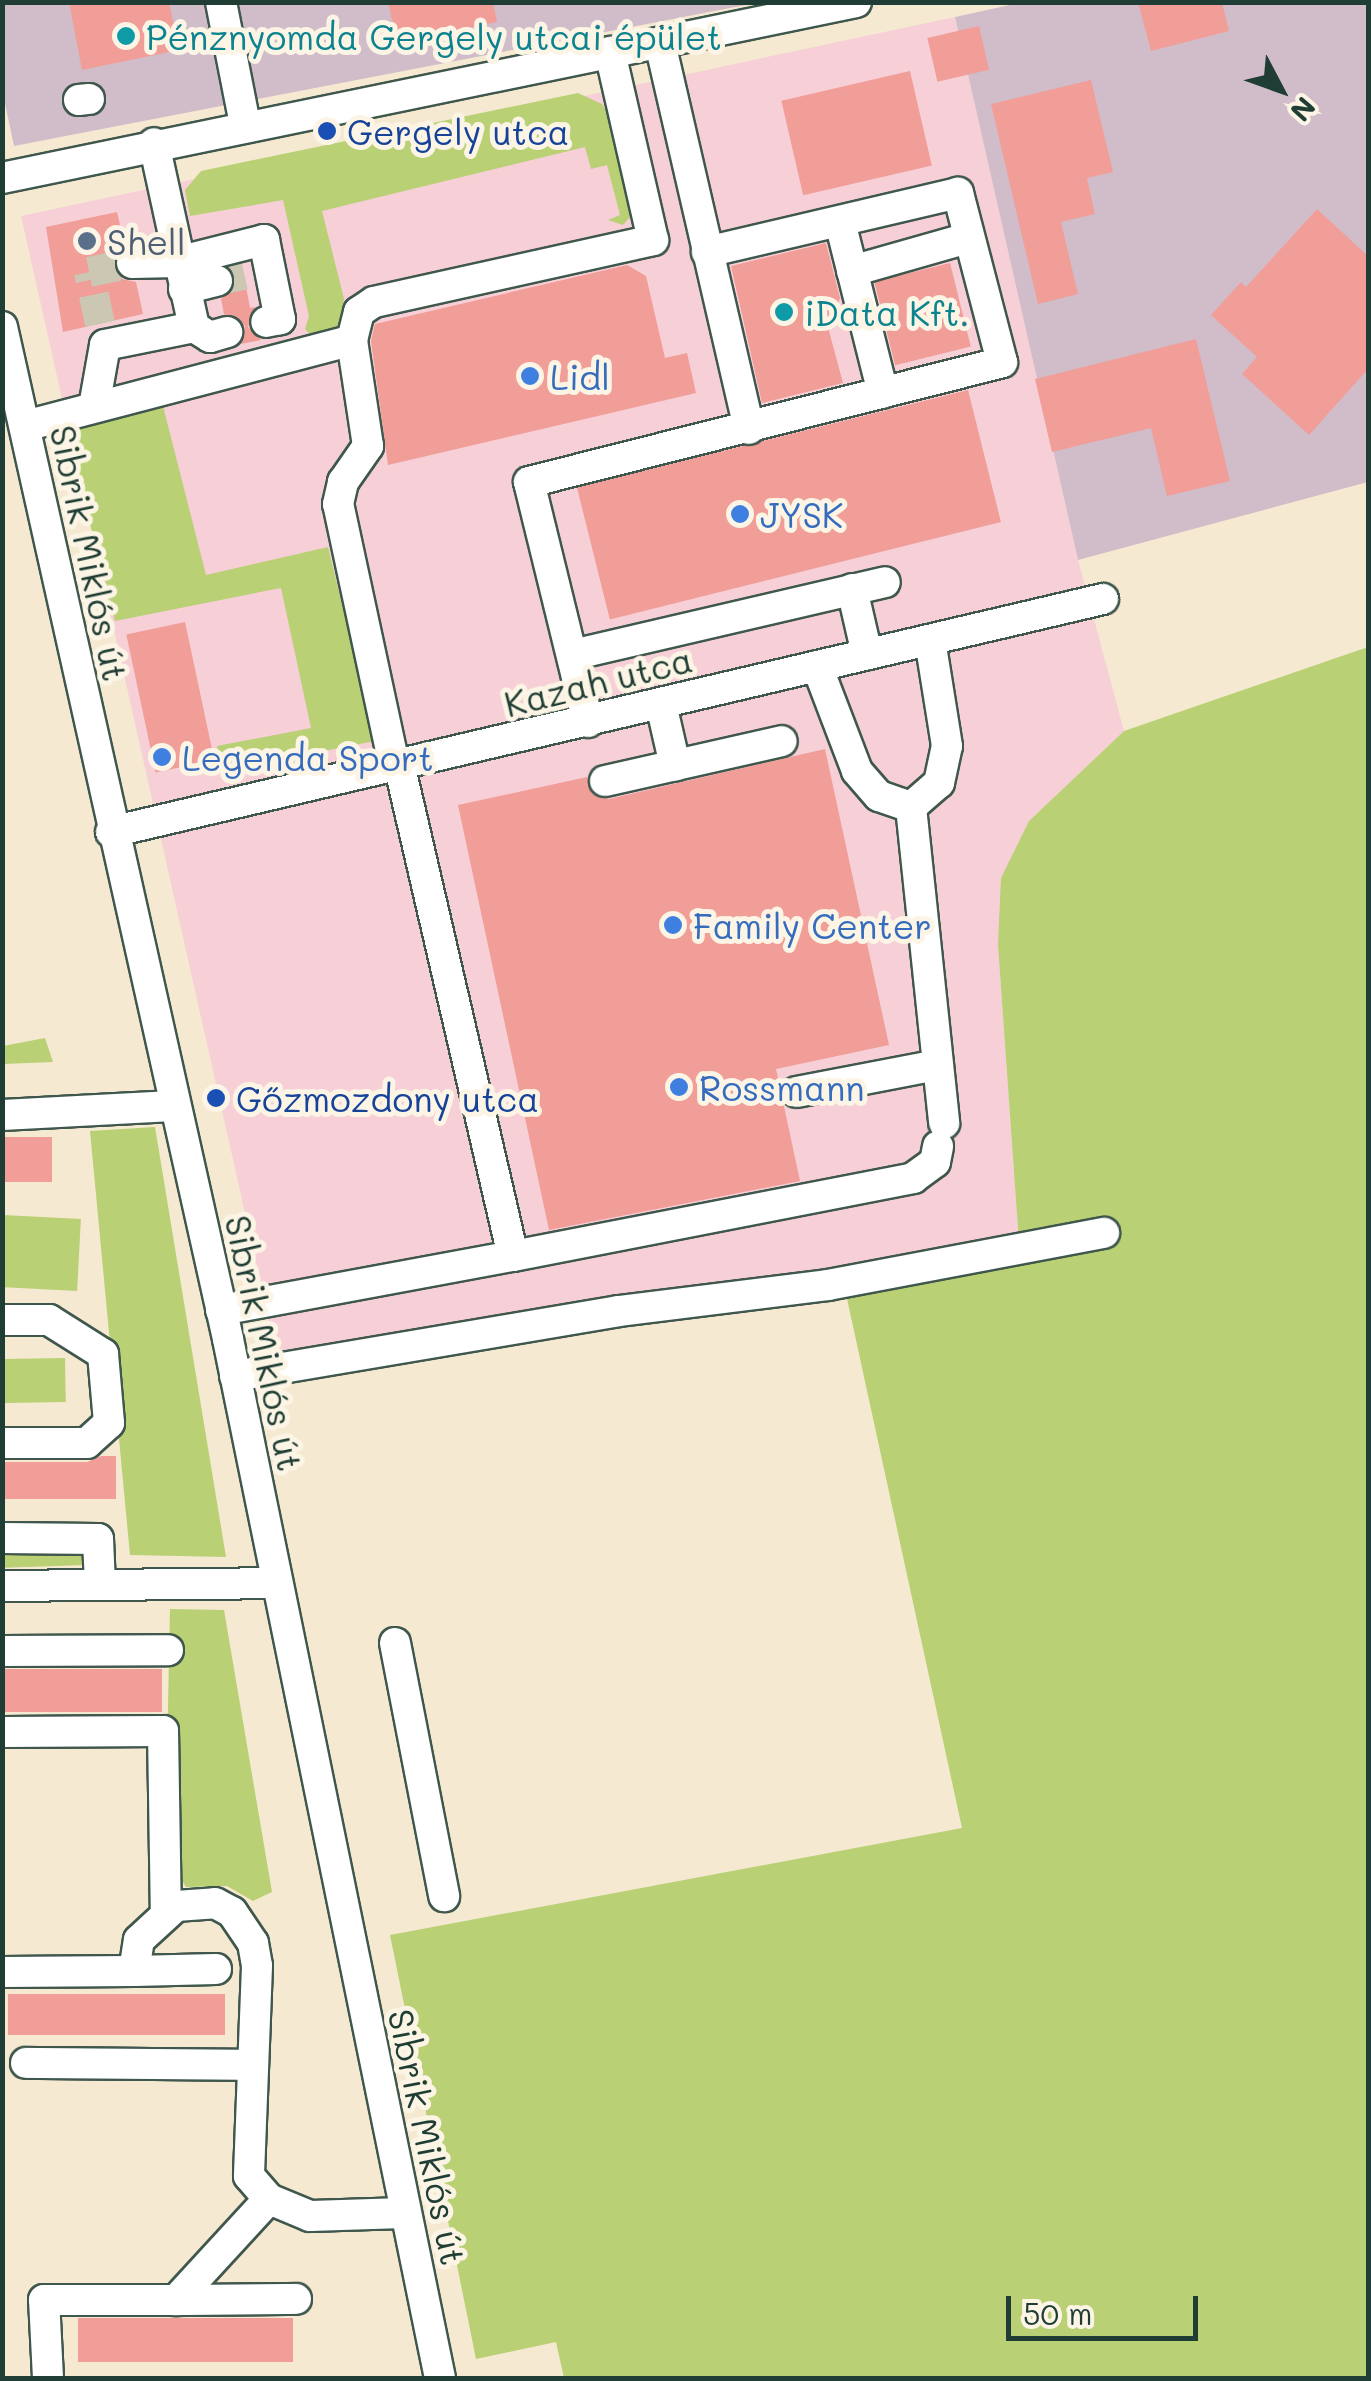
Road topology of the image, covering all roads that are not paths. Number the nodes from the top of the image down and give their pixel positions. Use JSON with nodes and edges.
{"nodes":[{"id":1,"x":221,"y":2,"type":"edge"},
{"id":2,"x":856,"y":2,"type":"edge"},
{"id":3,"x":776,"y":10,"type":"edge"},
{"id":4,"x":660,"y":43,"type":"junction"},
{"id":5,"x":610,"y":52,"type":"junction"},
{"id":6,"x":246,"y":124,"type":"junction"},
{"id":7,"x":154,"y":143,"type":"junction"},
{"id":8,"x":2,"y":178,"type":"edge"},
{"id":9,"x":840,"y":222,"type":"junction"},
{"id":10,"x":968,"y":238,"type":"junction"},
{"id":11,"x":707,"y":252,"type":"junction"},
{"id":12,"x":132,"y":262,"type":"dead end"},
{"id":13,"x":852,"y":271,"type":"junction"},
{"id":14,"x":248,"y":278,"type":"junction"},
{"id":15,"x":186,"y":296,"type":"junction"},
{"id":16,"x":266,"y":322,"type":"dead end"},
{"id":17,"x":2,"y":327,"type":"edge"},
{"id":18,"x":228,"y":332,"type":"dead end"},
{"id":19,"x":352,"y":340,"type":"junction"},
{"id":20,"x":883,"y":393,"type":"junction"},
{"id":21,"x":94,"y":407,"type":"junction"},
{"id":22,"x":25,"y":426,"type":"junction"},
{"id":23,"x":749,"y":429,"type":"junction"},
{"id":24,"x":886,"y":582,"type":"dead end"},
{"id":25,"x":852,"y":590,"type":"junction"},
{"id":26,"x":1103,"y":599,"type":"dead end"},
{"id":27,"x":930,"y":640,"type":"junction"},
{"id":28,"x":867,"y":654,"type":"junction"},
{"id":29,"x":572,"y":655,"type":"junction"},
{"id":30,"x":816,"y":666,"type":"junction"},
{"id":31,"x":661,"y":704,"type":"junction"},
{"id":32,"x":588,"y":722,"type":"junction"},
{"id":33,"x":782,"y":741,"type":"dead end"},
{"id":34,"x":674,"y":765,"type":"junction"},
{"id":35,"x":398,"y":768,"type":"junction"},
{"id":36,"x":605,"y":781,"type":"dead end"},
{"id":37,"x":911,"y":807,"type":"junction"},
{"id":38,"x":111,"y":832,"type":"junction"},
{"id":39,"x":937,"y":1066,"type":"junction"},
{"id":40,"x":797,"y":1092,"type":"dead end"},
{"id":41,"x":173,"y":1106,"type":"junction"},
{"id":42,"x":2,"y":1115,"type":"edge"},
{"id":43,"x":1104,"y":1232,"type":"dead end"},
{"id":44,"x":513,"y":1256,"type":"junction"},
{"id":45,"x":222,"y":1310,"type":"junction"},
{"id":46,"x":2,"y":1320,"type":"edge"},
{"id":47,"x":235,"y":1376,"type":"junction"},
{"id":48,"x":2,"y":1443,"type":"edge"},
{"id":49,"x":2,"y":1538,"type":"edge"},
{"id":50,"x":276,"y":1583,"type":"junction"},
{"id":51,"x":100,"y":1585,"type":"junction"},
{"id":52,"x":2,"y":1586,"type":"edge"},
{"id":53,"x":395,"y":1643,"type":"dead end"},
{"id":54,"x":168,"y":1650,"type":"dead end"},
{"id":55,"x":2,"y":1651,"type":"edge"},
{"id":56,"x":2,"y":1732,"type":"edge"},
{"id":57,"x":444,"y":1896,"type":"dead end"},
{"id":58,"x":166,"y":1913,"type":"junction"},
{"id":59,"x":216,"y":1969,"type":"dead end"},
{"id":60,"x":134,"y":1971,"type":"junction"},
{"id":61,"x":2,"y":1972,"type":"edge"},
{"id":62,"x":26,"y":2063,"type":"dead end"},
{"id":63,"x":252,"y":2064,"type":"junction"},
{"id":64,"x":269,"y":2199,"type":"junction"},
{"id":65,"x":404,"y":2212,"type":"junction"},
{"id":66,"x":296,"y":2299,"type":"dead end"},
{"id":67,"x":176,"y":2300,"type":"junction"},
{"id":68,"x":48,"y":2378,"type":"edge"},
{"id":69,"x":440,"y":2378,"type":"edge"}],
"edges":[{"from":1,"to":6,"type":"street"},
{"from":2,"to":3,"type":"street"},
{"from":3,"to":4,"type":"street"},
{"from":4,"to":5,"type":"street"},
{"from":4,"to":11,"type":"street"},
{"from":5,"to":6,"type":"street"},
{"from":5,"to":19,"type":"street"},
{"from":6,"to":7,"type":"street"},
{"from":7,"to":8,"type":"street"},
{"from":7,"to":15,"type":"street"},
{"from":9,"to":10,"type":"street"},
{"from":9,"to":11,"type":"street"},
{"from":9,"to":13,"type":"street"},
{"from":10,"to":13,"type":"street"},
{"from":10,"to":20,"type":"street"},
{"from":11,"to":23,"type":"street"},
{"from":12,"to":15,"type":"street"},
{"from":13,"to":20,"type":"street"},
{"from":14,"to":15,"type":"street"},
{"from":14,"to":15,"type":"street"},
{"from":14,"to":16,"type":"street"},
{"from":15,"to":18,"type":"street"},
{"from":15,"to":21,"type":"street"},
{"from":17,"to":22,"type":"street","name":"Sibrik Miklós út"},
{"from":19,"to":21,"type":"street"},
{"from":19,"to":35,"type":"street"},
{"from":20,"to":23,"type":"street"},
{"from":21,"to":22,"type":"street"},
{"from":22,"to":38,"type":"street","name":"Sibrik Miklós út"},
{"from":23,"to":29,"type":"street"},
{"from":24,"to":25,"type":"street"},
{"from":25,"to":28,"type":"street"},
{"from":25,"to":29,"type":"street"},
{"from":26,"to":27,"type":"street","name":"Kazah utca"},
{"from":27,"to":28,"type":"street","name":"Kazah utca"},
{"from":27,"to":37,"type":"street"},
{"from":28,"to":30,"type":"street","name":"Kazah utca"},
{"from":29,"to":32,"type":"street"},
{"from":30,"to":31,"type":"street","name":"Kazah utca"},
{"from":30,"to":37,"type":"street"},
{"from":31,"to":32,"type":"street","name":"Kazah utca"},
{"from":31,"to":34,"type":"street"},
{"from":32,"to":35,"type":"street","name":"Kazah utca"},
{"from":33,"to":34,"type":"street"},
{"from":34,"to":36,"type":"street"},
{"from":35,"to":38,"type":"street","name":"Kazah utca"},
{"from":35,"to":44,"type":"street"},
{"from":37,"to":39,"type":"street"},
{"from":38,"to":41,"type":"street","name":"Sibrik Miklós út"},
{"from":39,"to":40,"type":"street"},
{"from":39,"to":44,"type":"street"},
{"from":41,"to":42,"type":"street"},
{"from":41,"to":45,"type":"street","name":"Sibrik Miklós út"},
{"from":43,"to":47,"type":"street"},
{"from":44,"to":45,"type":"street"},
{"from":45,"to":47,"type":"street","name":"Sibrik Miklós út"},
{"from":46,"to":48,"type":"street"},
{"from":47,"to":50,"type":"street","name":"Sibrik Miklós út"},
{"from":49,"to":51,"type":"street"},
{"from":50,"to":51,"type":"street"},
{"from":50,"to":65,"type":"street","name":"Sibrik Miklós út"},
{"from":51,"to":52,"type":"street"},
{"from":53,"to":57,"type":"street"},
{"from":54,"to":55,"type":"street"},
{"from":56,"to":58,"type":"street"},
{"from":58,"to":60,"type":"street"},
{"from":58,"to":63,"type":"street"},
{"from":59,"to":60,"type":"street"},
{"from":60,"to":61,"type":"street"},
{"from":62,"to":63,"type":"street"},
{"from":63,"to":64,"type":"street"},
{"from":64,"to":65,"type":"street"},
{"from":64,"to":67,"type":"street"},
{"from":65,"to":69,"type":"street","name":"Sibrik Miklós út"},
{"from":66,"to":67,"type":"street"},
{"from":67,"to":68,"type":"street"}]}
